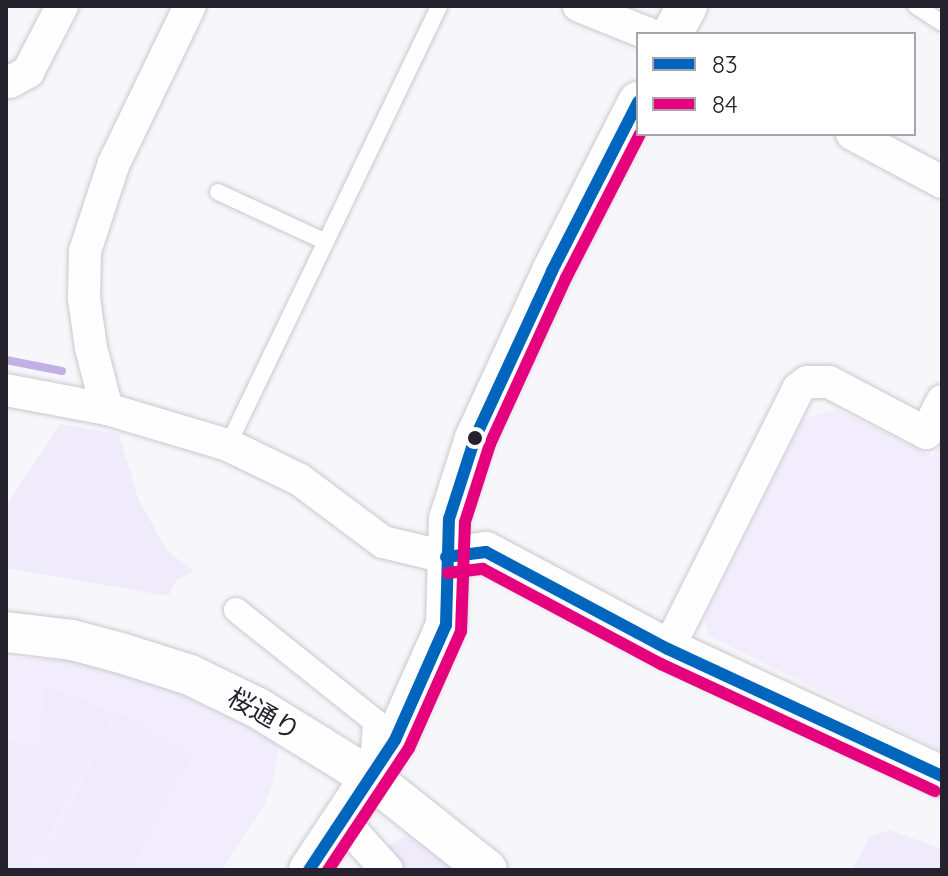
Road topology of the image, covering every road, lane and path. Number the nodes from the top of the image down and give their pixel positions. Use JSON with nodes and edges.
{"nodes":[{"id":1,"x":62,"y":6,"type":"edge"},
{"id":2,"x":189,"y":6,"type":"edge"},
{"id":3,"x":439,"y":6,"type":"edge"},
{"id":4,"x":579,"y":6,"type":"edge"},
{"id":5,"x":687,"y":6,"type":"edge"},
{"id":6,"x":916,"y":6,"type":"edge"},
{"id":7,"x":942,"y":23,"type":"edge"},
{"id":8,"x":644,"y":32,"type":"edge"},
{"id":9,"x":673,"y":32,"type":"edge"},
{"id":10,"x":6,"y":80,"type":"edge"},
{"id":11,"x":636,"y":106,"type":"edge"},
{"id":12,"x":856,"y":136,"type":"edge"},
{"id":13,"x":942,"y":182,"type":"edge"},
{"id":14,"x":218,"y":192,"type":"dead end"},
{"id":15,"x":326,"y":242,"type":"junction"},
{"id":16,"x":6,"y":390,"type":"edge"},
{"id":17,"x":942,"y":401,"type":"edge"},
{"id":18,"x":107,"y":409,"type":"junction"},
{"id":19,"x":228,"y":445,"type":"junction"},
{"id":20,"x":446,"y":557,"type":"junction"},
{"id":21,"x":236,"y":610,"type":"dead end"},
{"id":22,"x":6,"y":632,"type":"edge"},
{"id":23,"x":668,"y":649,"type":"junction"},
{"id":24,"x":942,"y":776,"type":"edge"},
{"id":25,"x":371,"y":778,"type":"junction"},
{"id":26,"x":343,"y":821,"type":"junction"},
{"id":27,"x":309,"y":870,"type":"edge"},
{"id":28,"x":387,"y":870,"type":"edge"},
{"id":29,"x":487,"y":870,"type":"edge"}],
"edges":[{"from":1,"to":10,"type":"street"},
{"from":2,"to":18,"type":"street"},
{"from":3,"to":15,"type":"lane"},
{"from":4,"to":8,"type":"street"},
{"from":5,"to":9,"type":"street"},
{"from":6,"to":7,"type":"lane"},
{"from":11,"to":20,"type":"street"},
{"from":12,"to":13,"type":"street"},
{"from":14,"to":15,"type":"lane"},
{"from":15,"to":19,"type":"lane"},
{"from":16,"to":18,"type":"street"},
{"from":17,"to":23,"type":"street"},
{"from":18,"to":19,"type":"street"},
{"from":19,"to":20,"type":"street"},
{"from":20,"to":23,"type":"street"},
{"from":20,"to":25,"type":"street"},
{"from":21,"to":25,"type":"street"},
{"from":22,"to":25,"type":"street","name":"桜通り"},
{"from":23,"to":24,"type":"street"},
{"from":25,"to":26,"type":"street"},
{"from":25,"to":29,"type":"street","name":"桜通り"},
{"from":26,"to":27,"type":"street"},
{"from":26,"to":28,"type":"street"}]}
